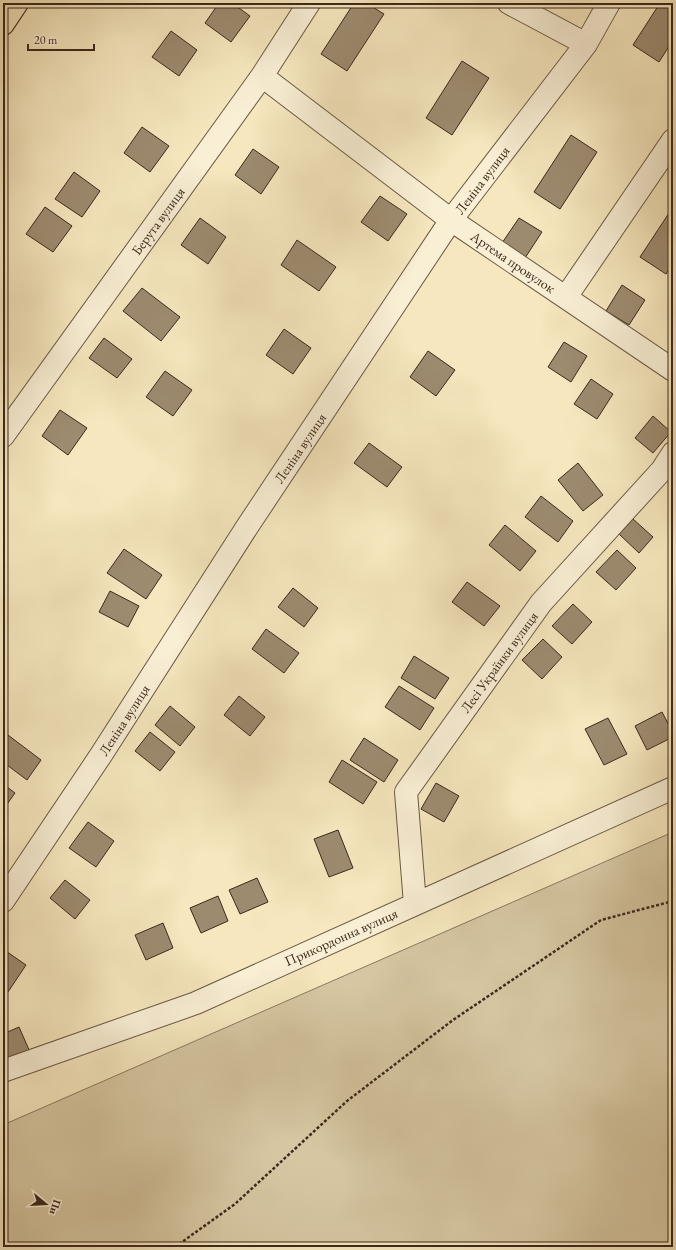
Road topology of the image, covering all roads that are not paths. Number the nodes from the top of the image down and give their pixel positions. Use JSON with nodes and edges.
{"nodes":[{"id":1,"x":17,"y":3,"type":"edge"},
{"id":2,"x":309,"y":3,"type":"edge"},
{"id":3,"x":509,"y":3,"type":"edge"},
{"id":4,"x":609,"y":3,"type":"edge"},
{"id":5,"x":3,"y":24,"type":"edge"},
{"id":6,"x":586,"y":44,"type":"junction"},
{"id":7,"x":262,"y":76,"type":"junction"},
{"id":8,"x":673,"y":140,"type":"edge"},
{"id":9,"x":451,"y":220,"type":"junction"},
{"id":10,"x":566,"y":297,"type":"junction"},
{"id":11,"x":673,"y":370,"type":"edge"},
{"id":12,"x":3,"y":436,"type":"edge"},
{"id":13,"x":673,"y":453,"type":"edge"},
{"id":14,"x":673,"y":788,"type":"edge"},
{"id":15,"x":3,"y":901,"type":"edge"},
{"id":16,"x":415,"y":904,"type":"junction"},
{"id":17,"x":3,"y":1071,"type":"edge"}],
"edges":[{"from":1,"to":5,"type":"main road"},
{"from":2,"to":7,"type":"street","name":"Берута вулиця"},
{"from":3,"to":6,"type":"street"},
{"from":4,"to":6,"type":"street","name":"Леніна вулиця"},
{"from":6,"to":9,"type":"street","name":"Леніна вулиця"},
{"from":7,"to":9,"type":"street","name":"Артема провулок"},
{"from":7,"to":12,"type":"street","name":"Берута вулиця"},
{"from":8,"to":10,"type":"street"},
{"from":9,"to":10,"type":"street","name":"Артема провулок"},
{"from":9,"to":15,"type":"street","name":"Леніна вулиця"},
{"from":10,"to":11,"type":"street","name":"Артема провулок"},
{"from":13,"to":16,"type":"street","name":"Лесі Українки вулиця"},
{"from":14,"to":16,"type":"street","name":"Прикордонна вулиця"},
{"from":16,"to":17,"type":"street","name":"Прикордонна вулиця"}]}
